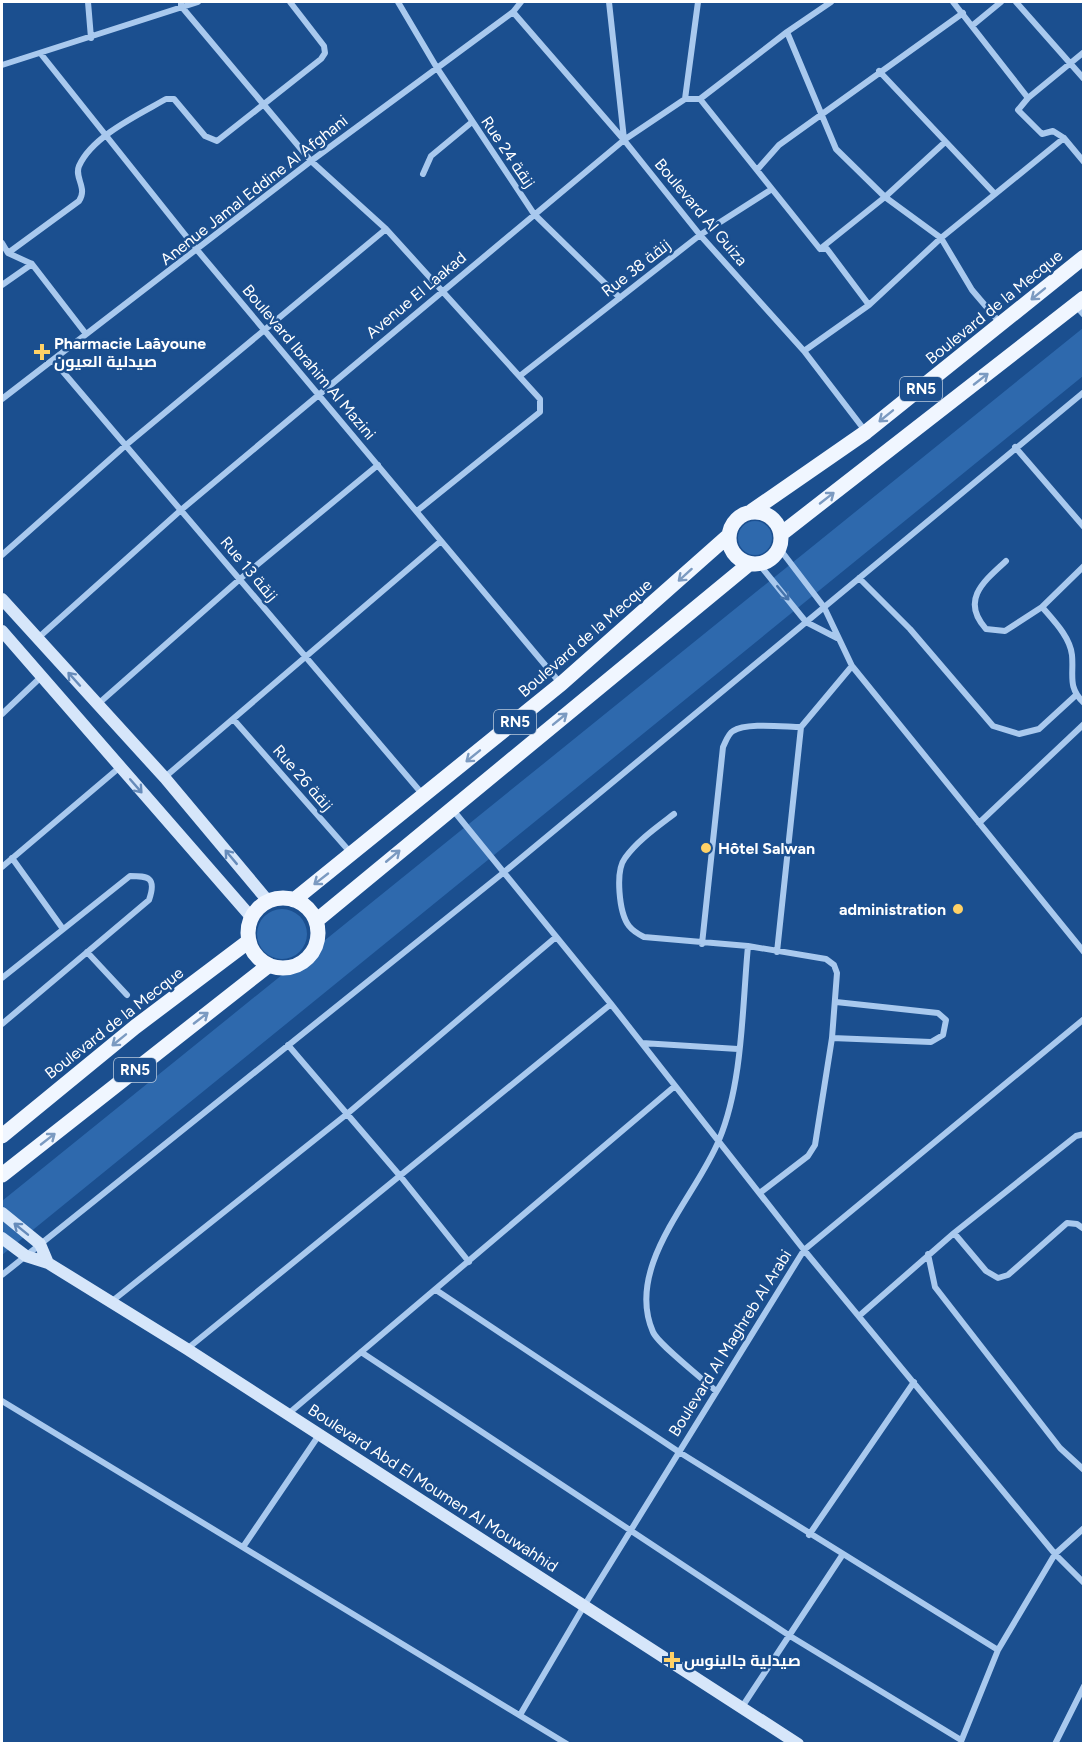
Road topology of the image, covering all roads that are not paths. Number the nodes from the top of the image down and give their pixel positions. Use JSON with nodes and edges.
{"nodes":[{"id":1,"x":88,"y":2,"type":"edge"},
{"id":2,"x":198,"y":2,"type":"edge"},
{"id":3,"x":290,"y":2,"type":"edge"},
{"id":4,"x":398,"y":2,"type":"edge"},
{"id":5,"x":521,"y":2,"type":"edge"},
{"id":6,"x":609,"y":2,"type":"edge"},
{"id":7,"x":698,"y":2,"type":"edge"},
{"id":8,"x":831,"y":2,"type":"edge"},
{"id":9,"x":953,"y":2,"type":"edge"},
{"id":10,"x":1001,"y":2,"type":"edge"},
{"id":11,"x":1016,"y":2,"type":"edge"},
{"id":12,"x":181,"y":4,"type":"edge"},
{"id":13,"x":513,"y":12,"type":"junction"},
{"id":14,"x":963,"y":13,"type":"junction"},
{"id":15,"x":973,"y":25,"type":"junction"},
{"id":16,"x":787,"y":32,"type":"junction"},
{"id":17,"x":90,"y":38,"type":"junction"},
{"id":18,"x":1083,"y":52,"type":"edge"},
{"id":19,"x":41,"y":54,"type":"junction"},
{"id":20,"x":1068,"y":64,"type":"junction"},
{"id":21,"x":2,"y":65,"type":"edge"},
{"id":22,"x":437,"y":68,"type":"junction"},
{"id":23,"x":879,"y":71,"type":"junction"},
{"id":24,"x":1083,"y":79,"type":"edge"},
{"id":25,"x":1028,"y":98,"type":"junction"},
{"id":26,"x":685,"y":99,"type":"junction"},
{"id":27,"x":700,"y":99,"type":"junction"},
{"id":28,"x":262,"y":104,"type":"junction"},
{"id":29,"x":822,"y":115,"type":"junction"},
{"id":30,"x":472,"y":122,"type":"junction"},
{"id":31,"x":106,"y":135,"type":"junction"},
{"id":32,"x":1064,"y":138,"type":"junction"},
{"id":33,"x":624,"y":140,"type":"junction"},
{"id":34,"x":944,"y":142,"type":"junction"},
{"id":35,"x":311,"y":161,"type":"junction"},
{"id":36,"x":1083,"y":162,"type":"edge"},
{"id":37,"x":757,"y":170,"type":"junction"},
{"id":38,"x":423,"y":174,"type":"dead end"},
{"id":39,"x":772,"y":189,"type":"junction"},
{"id":40,"x":995,"y":194,"type":"junction"},
{"id":41,"x":885,"y":197,"type":"junction"},
{"id":42,"x":534,"y":214,"type":"junction"},
{"id":43,"x":386,"y":229,"type":"junction"},
{"id":44,"x":700,"y":235,"type":"junction"},
{"id":45,"x":942,"y":238,"type":"junction"},
{"id":46,"x":2,"y":243,"type":"edge"},
{"id":47,"x":820,"y":249,"type":"junction"},
{"id":48,"x":198,"y":251,"type":"junction"},
{"id":49,"x":8,"y":253,"type":"junction"},
{"id":50,"x":1083,"y":257,"type":"edge"},
{"id":51,"x":32,"y":264,"type":"junction"},
{"id":52,"x":2,"y":285,"type":"edge"},
{"id":53,"x":442,"y":291,"type":"junction"},
{"id":54,"x":620,"y":298,"type":"junction"},
{"id":55,"x":869,"y":305,"type":"junction"},
{"id":56,"x":1080,"y":306,"type":"edge"},
{"id":57,"x":1002,"y":324,"type":"junction"},
{"id":58,"x":265,"y":330,"type":"junction"},
{"id":59,"x":86,"y":334,"type":"junction"},
{"id":60,"x":804,"y":351,"type":"junction"},
{"id":61,"x":53,"y":360,"type":"junction"},
{"id":62,"x":521,"y":375,"type":"junction"},
{"id":63,"x":1083,"y":392,"type":"edge"},
{"id":64,"x":319,"y":394,"type":"junction"},
{"id":65,"x":2,"y":399,"type":"edge"},
{"id":66,"x":866,"y":432,"type":"junction"},
{"id":67,"x":126,"y":445,"type":"junction"},
{"id":68,"x":1015,"y":447,"type":"junction"},
{"id":69,"x":378,"y":465,"type":"junction"},
{"id":70,"x":181,"y":510,"type":"junction"},
{"id":71,"x":417,"y":511,"type":"junction"},
{"id":72,"x":752,"y":512,"type":"junction"},
{"id":73,"x":1083,"y":527,"type":"edge"},
{"id":74,"x":728,"y":536,"type":"junction"},
{"id":75,"x":441,"y":541,"type":"junction"},
{"id":76,"x":780,"y":541,"type":"junction"},
{"id":77,"x":2,"y":555,"type":"edge"},
{"id":78,"x":1006,"y":561,"type":"dead end"},
{"id":79,"x":754,"y":564,"type":"junction"},
{"id":80,"x":1083,"y":566,"type":"edge"},
{"id":81,"x":859,"y":578,"type":"junction"},
{"id":82,"x":240,"y":579,"type":"junction"},
{"id":83,"x":2,"y":599,"type":"edge"},
{"id":84,"x":824,"y":607,"type":"junction"},
{"id":85,"x":1042,"y":607,"type":"junction"},
{"id":86,"x":807,"y":622,"type":"junction"},
{"id":87,"x":2,"y":631,"type":"edge"},
{"id":88,"x":38,"y":638,"type":"junction"},
{"id":89,"x":838,"y":639,"type":"junction"},
{"id":90,"x":306,"y":657,"type":"junction"},
{"id":91,"x":852,"y":666,"type":"junction"},
{"id":92,"x":41,"y":677,"type":"junction"},
{"id":93,"x":561,"y":684,"type":"junction"},
{"id":94,"x":1075,"y":696,"type":"junction"},
{"id":95,"x":1083,"y":703,"type":"edge"},
{"id":96,"x":97,"y":704,"type":"junction"},
{"id":97,"x":2,"y":714,"type":"edge"},
{"id":98,"x":234,"y":720,"type":"junction"},
{"id":99,"x":1083,"y":724,"type":"edge"},
{"id":100,"x":801,"y":727,"type":"junction"},
{"id":101,"x":120,"y":767,"type":"junction"},
{"id":102,"x":165,"y":778,"type":"junction"},
{"id":103,"x":424,"y":796,"type":"junction"},
{"id":104,"x":451,"y":807,"type":"junction"},
{"id":105,"x":674,"y":814,"type":"dead end"},
{"id":106,"x":979,"y":823,"type":"junction"},
{"id":107,"x":352,"y":855,"type":"junction"},
{"id":108,"x":12,"y":858,"type":"junction"},
{"id":109,"x":2,"y":867,"type":"edge"},
{"id":110,"x":503,"y":873,"type":"junction"},
{"id":111,"x":294,"y":900,"type":"junction"},
{"id":112,"x":268,"y":901,"type":"junction"},
{"id":113,"x":252,"y":918,"type":"junction"},
{"id":114,"x":316,"y":921,"type":"junction"},
{"id":115,"x":63,"y":929,"type":"junction"},
{"id":116,"x":556,"y":937,"type":"junction"},
{"id":117,"x":249,"y":941,"type":"junction"},
{"id":118,"x":702,"y":944,"type":"junction"},
{"id":119,"x":748,"y":946,"type":"junction"},
{"id":120,"x":87,"y":952,"type":"junction"},
{"id":121,"x":777,"y":952,"type":"junction"},
{"id":122,"x":1083,"y":952,"type":"edge"},
{"id":123,"x":269,"y":965,"type":"junction"},
{"id":124,"x":2,"y":978,"type":"edge"},
{"id":125,"x":127,"y":995,"type":"dead end"},
{"id":126,"x":836,"y":1002,"type":"junction"},
{"id":127,"x":612,"y":1004,"type":"junction"},
{"id":128,"x":1083,"y":1019,"type":"edge"},
{"id":129,"x":2,"y":1024,"type":"edge"},
{"id":130,"x":832,"y":1038,"type":"junction"},
{"id":131,"x":642,"y":1044,"type":"junction"},
{"id":132,"x":288,"y":1045,"type":"junction"},
{"id":133,"x":738,"y":1048,"type":"junction"},
{"id":134,"x":675,"y":1086,"type":"junction"},
{"id":135,"x":347,"y":1114,"type":"junction"},
{"id":136,"x":1083,"y":1134,"type":"edge"},
{"id":137,"x":2,"y":1136,"type":"edge"},
{"id":138,"x":719,"y":1141,"type":"junction"},
{"id":139,"x":2,"y":1175,"type":"edge"},
{"id":140,"x":401,"y":1177,"type":"junction"},
{"id":141,"x":761,"y":1192,"type":"junction"},
{"id":142,"x":2,"y":1213,"type":"edge"},
{"id":143,"x":1083,"y":1229,"type":"edge"},
{"id":144,"x":954,"y":1233,"type":"junction"},
{"id":145,"x":2,"y":1238,"type":"edge"},
{"id":146,"x":40,"y":1244,"type":"junction"},
{"id":147,"x":804,"y":1250,"type":"junction"},
{"id":148,"x":928,"y":1254,"type":"junction"},
{"id":149,"x":26,"y":1256,"type":"junction"},
{"id":150,"x":469,"y":1262,"type":"junction"},
{"id":151,"x":48,"y":1263,"type":"junction"},
{"id":152,"x":2,"y":1275,"type":"edge"},
{"id":153,"x":436,"y":1290,"type":"junction"},
{"id":154,"x":110,"y":1302,"type":"junction"},
{"id":155,"x":859,"y":1316,"type":"junction"},
{"id":156,"x":187,"y":1349,"type":"junction"},
{"id":157,"x":361,"y":1352,"type":"junction"},
{"id":158,"x":914,"y":1382,"type":"junction"},
{"id":159,"x":716,"y":1391,"type":"junction"},
{"id":160,"x":2,"y":1401,"type":"edge"},
{"id":161,"x":287,"y":1414,"type":"junction"},
{"id":162,"x":319,"y":1435,"type":"junction"},
{"id":163,"x":679,"y":1452,"type":"junction"},
{"id":164,"x":1083,"y":1470,"type":"edge"},
{"id":165,"x":1083,"y":1528,"type":"edge"},
{"id":166,"x":629,"y":1532,"type":"junction"},
{"id":167,"x":809,"y":1535,"type":"junction"},
{"id":168,"x":243,"y":1547,"type":"junction"},
{"id":169,"x":843,"y":1554,"type":"junction"},
{"id":170,"x":1055,"y":1554,"type":"junction"},
{"id":171,"x":1083,"y":1583,"type":"edge"},
{"id":172,"x":584,"y":1606,"type":"junction"},
{"id":173,"x":790,"y":1636,"type":"junction"},
{"id":174,"x":998,"y":1650,"type":"junction"},
{"id":175,"x":1083,"y":1686,"type":"edge"},
{"id":176,"x":742,"y":1707,"type":"junction"},
{"id":177,"x":520,"y":1715,"type":"junction"},
{"id":178,"x":961,"y":1742,"type":"edge"},
{"id":179,"x":567,"y":1743,"type":"edge"},
{"id":180,"x":798,"y":1743,"type":"edge"},
{"id":181,"x":1055,"y":1743,"type":"edge"}],
"edges":[{"from":1,"to":17,"type":"street"},
{"from":2,"to":12,"type":"street"},
{"from":3,"to":28,"type":"street"},
{"from":4,"to":22,"type":"street","name":"Rue 24 زنقة"},
{"from":5,"to":13,"type":"street","name":"Anenue Jamal Eddine Al Afghani"},
{"from":6,"to":33,"type":"street"},
{"from":7,"to":26,"type":"street"},
{"from":8,"to":16,"type":"street"},
{"from":9,"to":14,"type":"street"},
{"from":10,"to":15,"type":"street"},
{"from":11,"to":20,"type":"street"},
{"from":12,"to":17,"type":"street"},
{"from":12,"to":28,"type":"street"},
{"from":13,"to":22,"type":"street","name":"Anenue Jamal Eddine Al Afghani"},
{"from":13,"to":33,"type":"street","name":"Boulevard Al Guiza"},
{"from":14,"to":15,"type":"street"},
{"from":14,"to":23,"type":"street"},
{"from":15,"to":25,"type":"street"},
{"from":16,"to":27,"type":"street"},
{"from":16,"to":29,"type":"street"},
{"from":17,"to":19,"type":"street"},
{"from":18,"to":20,"type":"street"},
{"from":19,"to":21,"type":"street"},
{"from":19,"to":31,"type":"street","name":"Boulevard Ibrahim Al Mazini"},
{"from":20,"to":24,"type":"street"},
{"from":20,"to":25,"type":"street"},
{"from":22,"to":30,"type":"street","name":"Rue 24 زنقة"},
{"from":22,"to":35,"type":"street","name":"Anenue Jamal Eddine Al Afghani"},
{"from":23,"to":29,"type":"street"},
{"from":23,"to":34,"type":"street"},
{"from":25,"to":32,"type":"street"},
{"from":26,"to":27,"type":"street"},
{"from":26,"to":33,"type":"street","name":"Avenue El Laakad"},
{"from":27,"to":37,"type":"street"},
{"from":28,"to":31,"type":"street"},
{"from":28,"to":35,"type":"street"},
{"from":29,"to":37,"type":"street"},
{"from":29,"to":41,"type":"street"},
{"from":30,"to":38,"type":"street"},
{"from":30,"to":42,"type":"street","name":"Rue 24 زنقة"},
{"from":31,"to":48,"type":"street","name":"Boulevard Ibrahim Al Mazini"},
{"from":31,"to":49,"type":"street"},
{"from":32,"to":36,"type":"street"},
{"from":32,"to":40,"type":"street"},
{"from":33,"to":42,"type":"street","name":"Avenue El Laakad"},
{"from":33,"to":44,"type":"street","name":"Boulevard Al Guiza"},
{"from":34,"to":40,"type":"street"},
{"from":34,"to":41,"type":"street"},
{"from":35,"to":43,"type":"street"},
{"from":35,"to":48,"type":"street","name":"Anenue Jamal Eddine Al Afghani"},
{"from":37,"to":39,"type":"street"},
{"from":39,"to":44,"type":"street","name":"Rue 38 زنقة"},
{"from":39,"to":47,"type":"street"},
{"from":40,"to":45,"type":"street"},
{"from":41,"to":45,"type":"street"},
{"from":41,"to":47,"type":"street"},
{"from":42,"to":53,"type":"street","name":"Avenue El Laakad"},
{"from":42,"to":54,"type":"street","name":"Rue 24 زنقة"},
{"from":43,"to":53,"type":"street"},
{"from":43,"to":58,"type":"street"},
{"from":44,"to":54,"type":"street","name":"Rue 38 زنقة"},
{"from":44,"to":60,"type":"street","name":"Boulevard Al Guiza"},
{"from":45,"to":55,"type":"street"},
{"from":45,"to":57,"type":"street"},
{"from":46,"to":49,"type":"street"},
{"from":47,"to":55,"type":"street"},
{"from":48,"to":58,"type":"street","name":"Boulevard Ibrahim Al Mazini"},
{"from":48,"to":59,"type":"street","name":"Anenue Jamal Eddine Al Afghani"},
{"from":49,"to":51,"type":"street"},
{"from":50,"to":57,"type":"main road","name":"Boulevard de la Mecque","number":"RN5","one_way":true},
{"from":51,"to":52,"type":"street"},
{"from":51,"to":59,"type":"street"},
{"from":53,"to":62,"type":"street"},
{"from":53,"to":64,"type":"street","name":"Avenue El Laakad"},
{"from":54,"to":62,"type":"street","name":"Rue 38 زنقة"},
{"from":55,"to":60,"type":"street"},
{"from":76,"to":56,"type":"main road","number":"RN5","one_way":true},
{"from":57,"to":66,"type":"main road","name":"Boulevard de la Mecque","number":"RN5","one_way":true},
{"from":58,"to":64,"type":"street","name":"Boulevard Ibrahim Al Mazini"},
{"from":58,"to":67,"type":"street"},
{"from":59,"to":61,"type":"street","name":"Anenue Jamal Eddine Al Afghani"},
{"from":60,"to":66,"type":"street","name":"Boulevard Al Guiza"},
{"from":61,"to":65,"type":"street","name":"Anenue Jamal Eddine Al Afghani"},
{"from":61,"to":67,"type":"street","name":"Rue 13 زنقة"},
{"from":62,"to":71,"type":"street"},
{"from":63,"to":68,"type":"street"},
{"from":64,"to":69,"type":"street","name":"Boulevard Ibrahim Al Mazini"},
{"from":64,"to":70,"type":"street","name":"Avenue El Laakad"},
{"from":66,"to":72,"type":"main road","name":"Boulevard de la Mecque","number":"RN5"},
{"from":67,"to":70,"type":"street","name":"Rue 13 زنقة"},
{"from":67,"to":77,"type":"street"},
{"from":68,"to":73,"type":"street"},
{"from":68,"to":81,"type":"street"},
{"from":69,"to":71,"type":"street","name":"Boulevard Ibrahim Al Mazini"},
{"from":69,"to":82,"type":"street"},
{"from":70,"to":82,"type":"street","name":"Rue 13 زنقة"},
{"from":70,"to":88,"type":"street","name":"Avenue El Laakad"},
{"from":71,"to":75,"type":"street","name":"Boulevard Ibrahim Al Mazini"},
{"from":72,"to":74,"type":"main road","number":"RN5"},
{"from":72,"to":76,"type":"main road"},
{"from":74,"to":79,"type":"main road"},
{"from":74,"to":93,"type":"main road","name":"Boulevard de la Mecque","number":"RN5","one_way":true},
{"from":75,"to":90,"type":"street"},
{"from":75,"to":93,"type":"street","name":"Boulevard Ibrahim Al Mazini"},
{"from":76,"to":79,"type":"main road","number":"RN5"},
{"from":76,"to":84,"type":"street"},
{"from":78,"to":85,"type":"street"},
{"from":79,"to":86,"type":"street","one_way":true},
{"from":104,"to":79,"type":"main road","number":"RN5","one_way":true},
{"from":80,"to":85,"type":"street"},
{"from":81,"to":84,"type":"street"},
{"from":81,"to":94,"type":"street"},
{"from":82,"to":90,"type":"street","name":"Rue 13 زنقة"},
{"from":82,"to":96,"type":"street"},
{"from":83,"to":88,"type":"street"},
{"from":84,"to":86,"type":"street"},
{"from":84,"to":89,"type":"street"},
{"from":85,"to":94,"type":"street"},
{"from":86,"to":89,"type":"street"},
{"from":86,"to":110,"type":"street"},
{"from":87,"to":92,"type":"street"},
{"from":96,"to":88,"type":"street","one_way":true},
{"from":89,"to":91,"type":"street"},
{"from":90,"to":98,"type":"street"},
{"from":90,"to":103,"type":"street","name":"Rue 13 زنقة"},
{"from":91,"to":100,"type":"street"},
{"from":91,"to":106,"type":"street"},
{"from":92,"to":97,"type":"street"},
{"from":92,"to":101,"type":"street"},
{"from":93,"to":103,"type":"main road","name":"Boulevard de la Mecque","number":"RN5","one_way":true},
{"from":94,"to":95,"type":"street"},
{"from":96,"to":102,"type":"street"},
{"from":98,"to":102,"type":"street"},
{"from":98,"to":107,"type":"street","name":"Rue 26 زنقة"},
{"from":99,"to":106,"type":"street"},
{"from":100,"to":118,"type":"street"},
{"from":100,"to":121,"type":"street"},
{"from":101,"to":108,"type":"street"},
{"from":101,"to":113,"type":"street","one_way":true},
{"from":112,"to":102,"type":"street","one_way":true},
{"from":103,"to":107,"type":"main road","name":"Boulevard de la Mecque","number":"RN5"},
{"from":104,"to":110,"type":"street"},
{"from":114,"to":104,"type":"main road","number":"RN5","one_way":true},
{"from":105,"to":118,"type":"street"},
{"from":106,"to":122,"type":"street"},
{"from":107,"to":111,"type":"main road","name":"Boulevard de la Mecque","number":"RN5","one_way":true},
{"from":108,"to":109,"type":"street"},
{"from":108,"to":115,"type":"street"},
{"from":110,"to":116,"type":"street"},
{"from":110,"to":132,"type":"street"},
{"from":111,"to":112,"type":"main road"},
{"from":111,"to":114,"type":"main road"},
{"from":112,"to":113,"type":"main road"},
{"from":113,"to":117,"type":"main road"},
{"from":114,"to":123,"type":"main road"},
{"from":115,"to":120,"type":"street"},
{"from":115,"to":124,"type":"street"},
{"from":116,"to":127,"type":"street"},
{"from":116,"to":135,"type":"street"},
{"from":117,"to":123,"type":"main road"},
{"from":117,"to":137,"type":"main road","name":"Boulevard de la Mecque","number":"RN5","one_way":true},
{"from":118,"to":119,"type":"street"},
{"from":119,"to":121,"type":"street"},
{"from":119,"to":133,"type":"street"},
{"from":120,"to":125,"type":"street"},
{"from":120,"to":129,"type":"street"},
{"from":121,"to":126,"type":"street"},
{"from":139,"to":123,"type":"main road","number":"RN5","one_way":true},
{"from":126,"to":130,"type":"street"},
{"from":126,"to":130,"type":"street"},
{"from":127,"to":131,"type":"street"},
{"from":127,"to":140,"type":"street"},
{"from":128,"to":147,"type":"street","name":"Boulevard Al Maghreb Al Arabi"},
{"from":130,"to":141,"type":"street"},
{"from":131,"to":133,"type":"street"},
{"from":131,"to":134,"type":"street"},
{"from":132,"to":135,"type":"street"},
{"from":132,"to":146,"type":"street"},
{"from":133,"to":138,"type":"street"},
{"from":134,"to":138,"type":"street"},
{"from":134,"to":150,"type":"street"},
{"from":135,"to":140,"type":"street"},
{"from":135,"to":154,"type":"street"},
{"from":136,"to":144,"type":"street"},
{"from":138,"to":141,"type":"street"},
{"from":138,"to":159,"type":"street"},
{"from":140,"to":150,"type":"street"},
{"from":140,"to":156,"type":"street"},
{"from":141,"to":147,"type":"street"},
{"from":146,"to":142,"type":"street","one_way":true},
{"from":143,"to":144,"type":"street"},
{"from":144,"to":148,"type":"street"},
{"from":145,"to":149,"type":"street","name":"Boulevard Abd El Moumen Al Mouwahhid"},
{"from":146,"to":149,"type":"street"},
{"from":146,"to":151,"type":"street"},
{"from":147,"to":155,"type":"street"},
{"from":147,"to":159,"type":"street","name":"Boulevard Al Maghreb Al Arabi"},
{"from":148,"to":155,"type":"street"},
{"from":148,"to":164,"type":"street"},
{"from":149,"to":151,"type":"street","name":"Boulevard Abd El Moumen Al Mouwahhid"},
{"from":149,"to":152,"type":"street"},
{"from":150,"to":153,"type":"street"},
{"from":151,"to":154,"type":"street","name":"Boulevard Abd El Moumen Al Mouwahhid"},
{"from":153,"to":157,"type":"street"},
{"from":153,"to":163,"type":"street"},
{"from":154,"to":156,"type":"street","name":"Boulevard Abd El Moumen Al Mouwahhid"},
{"from":155,"to":158,"type":"street"},
{"from":156,"to":161,"type":"street","name":"Boulevard Abd El Moumen Al Mouwahhid"},
{"from":157,"to":161,"type":"street"},
{"from":157,"to":166,"type":"street"},
{"from":158,"to":167,"type":"street"},
{"from":158,"to":170,"type":"street"},
{"from":159,"to":163,"type":"street","name":"Boulevard Al Maghreb Al Arabi"},
{"from":160,"to":168,"type":"street"},
{"from":161,"to":162,"type":"street","name":"Boulevard Abd El Moumen Al Mouwahhid"},
{"from":162,"to":168,"type":"street"},
{"from":162,"to":172,"type":"street","name":"Boulevard Abd El Moumen Al Mouwahhid"},
{"from":163,"to":166,"type":"street","name":"Boulevard Al Maghreb Al Arabi"},
{"from":163,"to":167,"type":"street"},
{"from":165,"to":170,"type":"street"},
{"from":166,"to":172,"type":"street","name":"Boulevard Al Maghreb Al Arabi"},
{"from":166,"to":173,"type":"street"},
{"from":167,"to":169,"type":"street"},
{"from":168,"to":177,"type":"street"},
{"from":169,"to":173,"type":"street"},
{"from":169,"to":174,"type":"street"},
{"from":170,"to":171,"type":"street"},
{"from":170,"to":174,"type":"street"},
{"from":172,"to":176,"type":"street","name":"Boulevard Abd El Moumen Al Mouwahhid"},
{"from":172,"to":177,"type":"street","name":"Boulevard Al Maghreb Al Arabi"},
{"from":173,"to":176,"type":"street"},
{"from":173,"to":178,"type":"street"},
{"from":174,"to":178,"type":"street"},
{"from":175,"to":181,"type":"street"},
{"from":176,"to":180,"type":"street","name":"Boulevard Abd El Moumen Al Mouwahhid"},
{"from":177,"to":179,"type":"street"}]}
